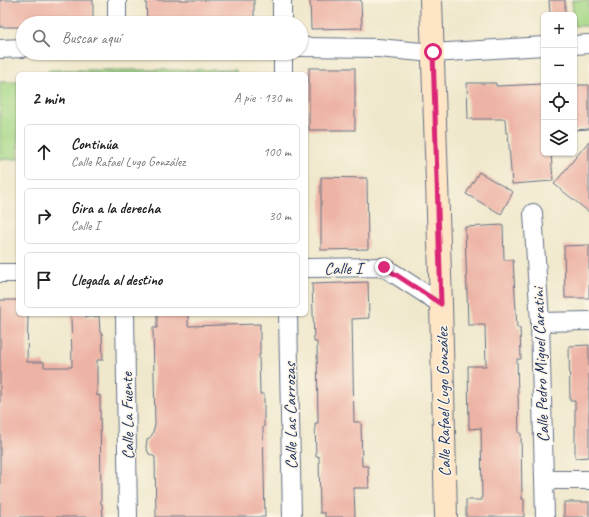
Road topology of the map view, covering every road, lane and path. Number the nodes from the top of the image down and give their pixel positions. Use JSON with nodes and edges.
{"nodes":[{"id":1,"x":116,"y":0,"type":"edge"},
{"id":2,"x":282,"y":0,"type":"edge"},
{"id":3,"x":431,"y":0,"type":"edge"},
{"id":4,"x":117,"y":16,"type":"edge"},
{"id":5,"x":282,"y":16,"type":"edge"},
{"id":6,"x":577,"y":44,"type":"edge"},
{"id":7,"x":589,"y":44,"type":"edge"},
{"id":8,"x":541,"y":46,"type":"edge"},
{"id":9,"x":308,"y":47,"type":"edge"},
{"id":10,"x":16,"y":48,"type":"edge"},
{"id":11,"x":0,"y":49,"type":"edge"},
{"id":12,"x":433,"y":52,"type":"junction"},
{"id":13,"x":283,"y":60,"type":"edge"},
{"id":14,"x":283,"y":72,"type":"edge"},
{"id":15,"x":533,"y":213,"type":"dead end"},
{"id":16,"x":308,"y":268,"type":"edge"},
{"id":17,"x":0,"y":273,"type":"edge"},
{"id":18,"x":16,"y":273,"type":"edge"},
{"id":19,"x":441,"y":304,"type":"junction"},
{"id":20,"x":125,"y":316,"type":"edge"},
{"id":21,"x":288,"y":316,"type":"edge"},
{"id":22,"x":589,"y":321,"type":"edge"},
{"id":23,"x":540,"y":322,"type":"junction"},
{"id":24,"x":544,"y":480,"type":"junction"},
{"id":25,"x":589,"y":480,"type":"edge"},
{"id":26,"x":128,"y":517,"type":"edge"},
{"id":27,"x":292,"y":517,"type":"edge"},
{"id":28,"x":446,"y":517,"type":"edge"},
{"id":29,"x":545,"y":517,"type":"edge"}],
"edges":[{"from":1,"to":4,"type":"street"},
{"from":2,"to":5,"type":"street"},
{"from":3,"to":12,"type":"street","name":"Calle Rafael Lugo González"},
{"from":6,"to":7,"type":"street"},
{"from":8,"to":12,"type":"street"},
{"from":9,"to":12,"type":"street"},
{"from":10,"to":11,"type":"street"},
{"from":12,"to":19,"type":"street","name":"Calle Rafael Lugo González"},
{"from":13,"to":14,"type":"street"},
{"from":15,"to":23,"type":"street","name":"Calle Pedro Miguel Caratini"},
{"from":16,"to":19,"type":"street","name":"Calle I"},
{"from":17,"to":18,"type":"street"},
{"from":19,"to":28,"type":"street","name":"Calle Rafael Lugo González"},
{"from":20,"to":26,"type":"street","name":"Calle La Fuente"},
{"from":21,"to":27,"type":"street","name":"Calle Las Carrozas"},
{"from":22,"to":23,"type":"street"},
{"from":23,"to":24,"type":"street","name":"Calle Pedro Miguel Caratini"},
{"from":24,"to":25,"type":"street"},
{"from":24,"to":29,"type":"street","name":"Calle Pedro Miguel Caratini"}]}
